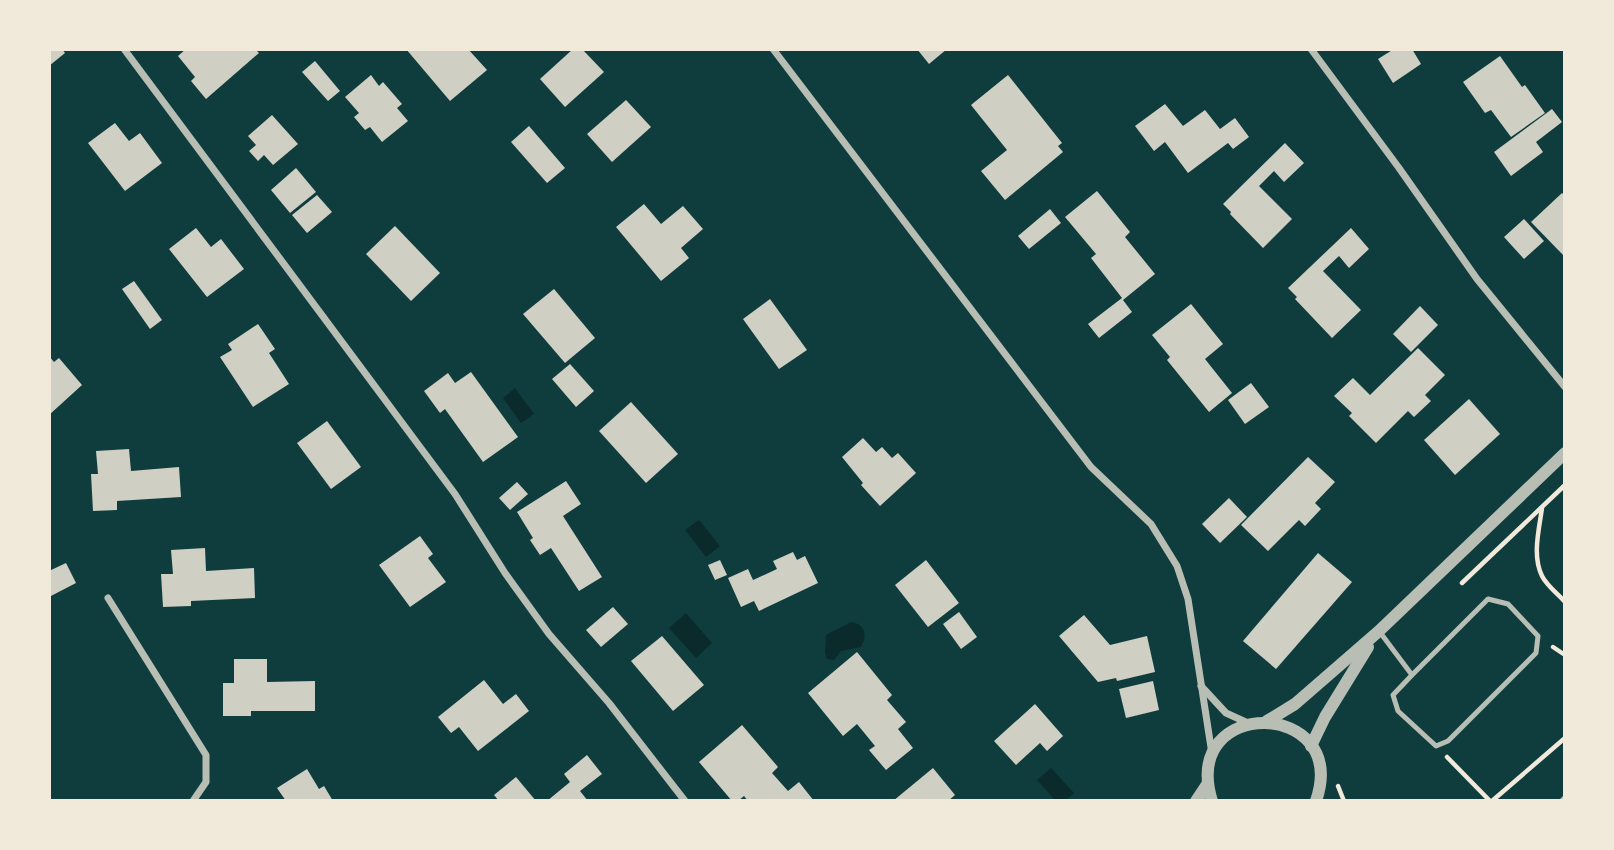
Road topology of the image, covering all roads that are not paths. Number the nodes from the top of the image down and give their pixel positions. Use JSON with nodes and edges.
{"nodes":[{"id":1,"x":124,"y":49,"type":"edge"},
{"id":2,"x":773,"y":49,"type":"edge"},
{"id":3,"x":1311,"y":49,"type":"edge"},
{"id":4,"x":1565,"y":387,"type":"edge"},
{"id":5,"x":1565,"y":453,"type":"edge"},
{"id":6,"x":108,"y":598,"type":"dead end"},
{"id":7,"x":1377,"y":633,"type":"junction"},
{"id":8,"x":1412,"y":675,"type":"junction"},
{"id":9,"x":1200,"y":686,"type":"junction"},
{"id":10,"x":1267,"y":721,"type":"junction"},
{"id":11,"x":1248,"y":723,"type":"junction"},
{"id":12,"x":1311,"y":746,"type":"junction"},
{"id":13,"x":1212,"y":755,"type":"junction"},
{"id":14,"x":1208,"y":783,"type":"junction"},
{"id":15,"x":193,"y":801,"type":"edge"},
{"id":16,"x":685,"y":801,"type":"edge"},
{"id":17,"x":1196,"y":801,"type":"edge"},
{"id":18,"x":1212,"y":801,"type":"edge"},
{"id":19,"x":1317,"y":801,"type":"edge"}],
"edges":[{"from":1,"to":16,"type":"street"},
{"from":2,"to":9,"type":"street"},
{"from":3,"to":4,"type":"street"},
{"from":5,"to":7,"type":"street"},
{"from":6,"to":15,"type":"street"},
{"from":7,"to":8,"type":"lane"},
{"from":7,"to":10,"type":"street"},
{"from":7,"to":12,"type":"street"},
{"from":8,"to":8,"type":"lane"},
{"from":9,"to":11,"type":"street"},
{"from":9,"to":13,"type":"street"},
{"from":10,"to":11,"type":"street"},
{"from":10,"to":12,"type":"street"},
{"from":11,"to":13,"type":"street"},
{"from":12,"to":19,"type":"street"},
{"from":13,"to":14,"type":"street"},
{"from":14,"to":17,"type":"street"},
{"from":14,"to":18,"type":"street"}]}
